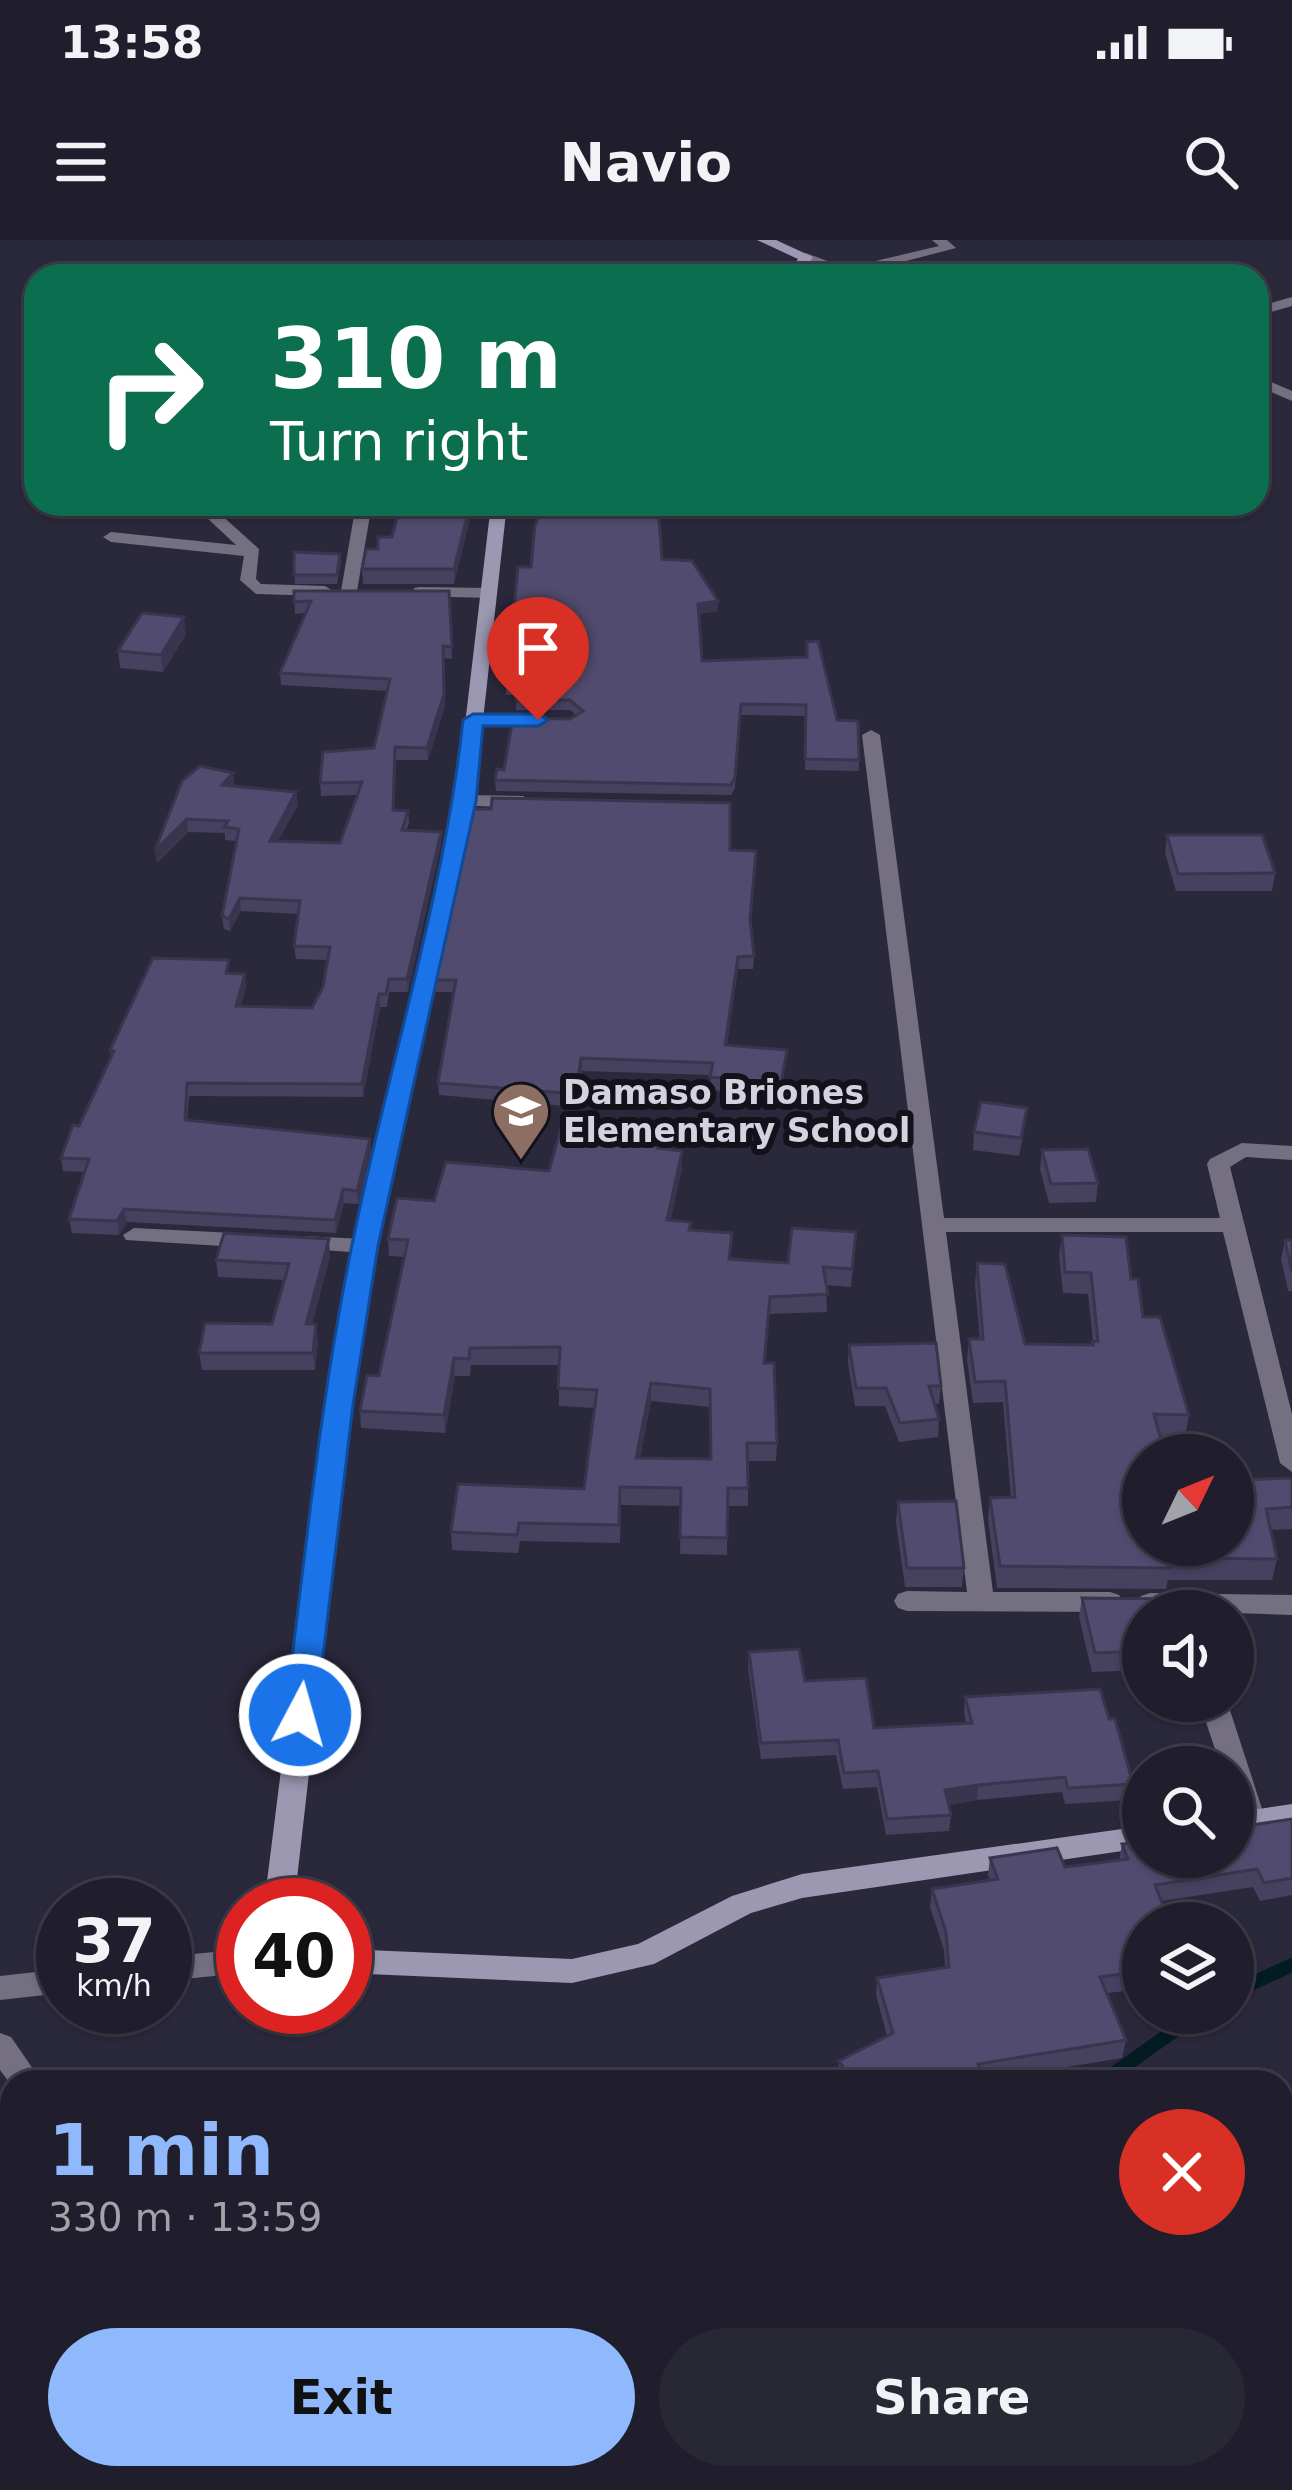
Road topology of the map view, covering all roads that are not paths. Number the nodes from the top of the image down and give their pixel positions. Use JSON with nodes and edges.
{"nodes":[{"id":1,"x":764,"y":240,"type":"edge"},
{"id":2,"x":939,"y":240,"type":"edge"},
{"id":3,"x":806,"y":257,"type":"junction"},
{"id":4,"x":802,"y":264,"type":"edge"},
{"id":5,"x":825,"y":264,"type":"edge"},
{"id":6,"x":889,"y":264,"type":"edge"},
{"id":7,"x":214,"y":516,"type":"edge"},
{"id":8,"x":362,"y":516,"type":"edge"},
{"id":9,"x":498,"y":516,"type":"edge"},
{"id":10,"x":111,"y":538,"type":"dead end"},
{"id":11,"x":254,"y":552,"type":"junction"},
{"id":12,"x":349,"y":591,"type":"junction"},
{"id":13,"x":372,"y":591,"type":"edge"},
{"id":14,"x":395,"y":592,"type":"edge"},
{"id":15,"x":489,"y":593,"type":"junction"},
{"id":16,"x":473,"y":720,"type":"junction"},
{"id":17,"x":570,"y":720,"type":"edge"},
{"id":18,"x":871,"y":735,"type":"dead end"},
{"id":19,"x":465,"y":801,"type":"junction"},
{"id":20,"x":537,"y":802,"type":"edge"},
{"id":21,"x":1292,"y":1153,"type":"edge"},
{"id":22,"x":933,"y":1225,"type":"junction"},
{"id":23,"x":1234,"y":1225,"type":"junction"},
{"id":24,"x":134,"y":1235,"type":"dead end"},
{"id":25,"x":364,"y":1246,"type":"junction"},
{"id":26,"x":1292,"y":1463,"type":"edge"},
{"id":27,"x":907,"y":1600,"type":"dead end"},
{"id":28,"x":981,"y":1601,"type":"junction"},
{"id":29,"x":1122,"y":1605,"type":"edge"},
{"id":30,"x":1292,"y":1605,"type":"edge"},
{"id":31,"x":1254,"y":1606,"type":"edge"},
{"id":32,"x":1292,"y":1815,"type":"edge"},
{"id":33,"x":1254,"y":1820,"type":"edge"},
{"id":34,"x":1122,"y":1840,"type":"edge"},
{"id":35,"x":282,"y":1878,"type":"edge"},
{"id":36,"x":372,"y":1961,"type":"edge"},
{"id":37,"x":36,"y":1984,"type":"edge"},
{"id":38,"x":0,"y":1988,"type":"edge"}],
"edges":[{"from":1,"to":3,"type":"street"},
{"from":2,"to":6,"type":"street"},
{"from":3,"to":4,"type":"street"},
{"from":3,"to":5,"type":"street"},
{"from":7,"to":11,"type":"street"},
{"from":8,"to":12,"type":"street"},
{"from":9,"to":15,"type":"street"},
{"from":10,"to":11,"type":"street"},
{"from":11,"to":12,"type":"street"},
{"from":12,"to":13,"type":"street"},
{"from":14,"to":15,"type":"street"},
{"from":15,"to":16,"type":"street"},
{"from":16,"to":17,"type":"street"},
{"from":16,"to":19,"type":"street"},
{"from":18,"to":22,"type":"street"},
{"from":19,"to":20,"type":"street"},
{"from":19,"to":25,"type":"street"},
{"from":21,"to":23,"type":"street"},
{"from":22,"to":23,"type":"street"},
{"from":22,"to":28,"type":"street"},
{"from":23,"to":26,"type":"street"},
{"from":24,"to":25,"type":"street"},
{"from":25,"to":35,"type":"street"},
{"from":27,"to":28,"type":"street"},
{"from":28,"to":29,"type":"street"},
{"from":30,"to":31,"type":"street"},
{"from":32,"to":33,"type":"street"},
{"from":34,"to":36,"type":"street"},
{"from":37,"to":38,"type":"street"}]}
